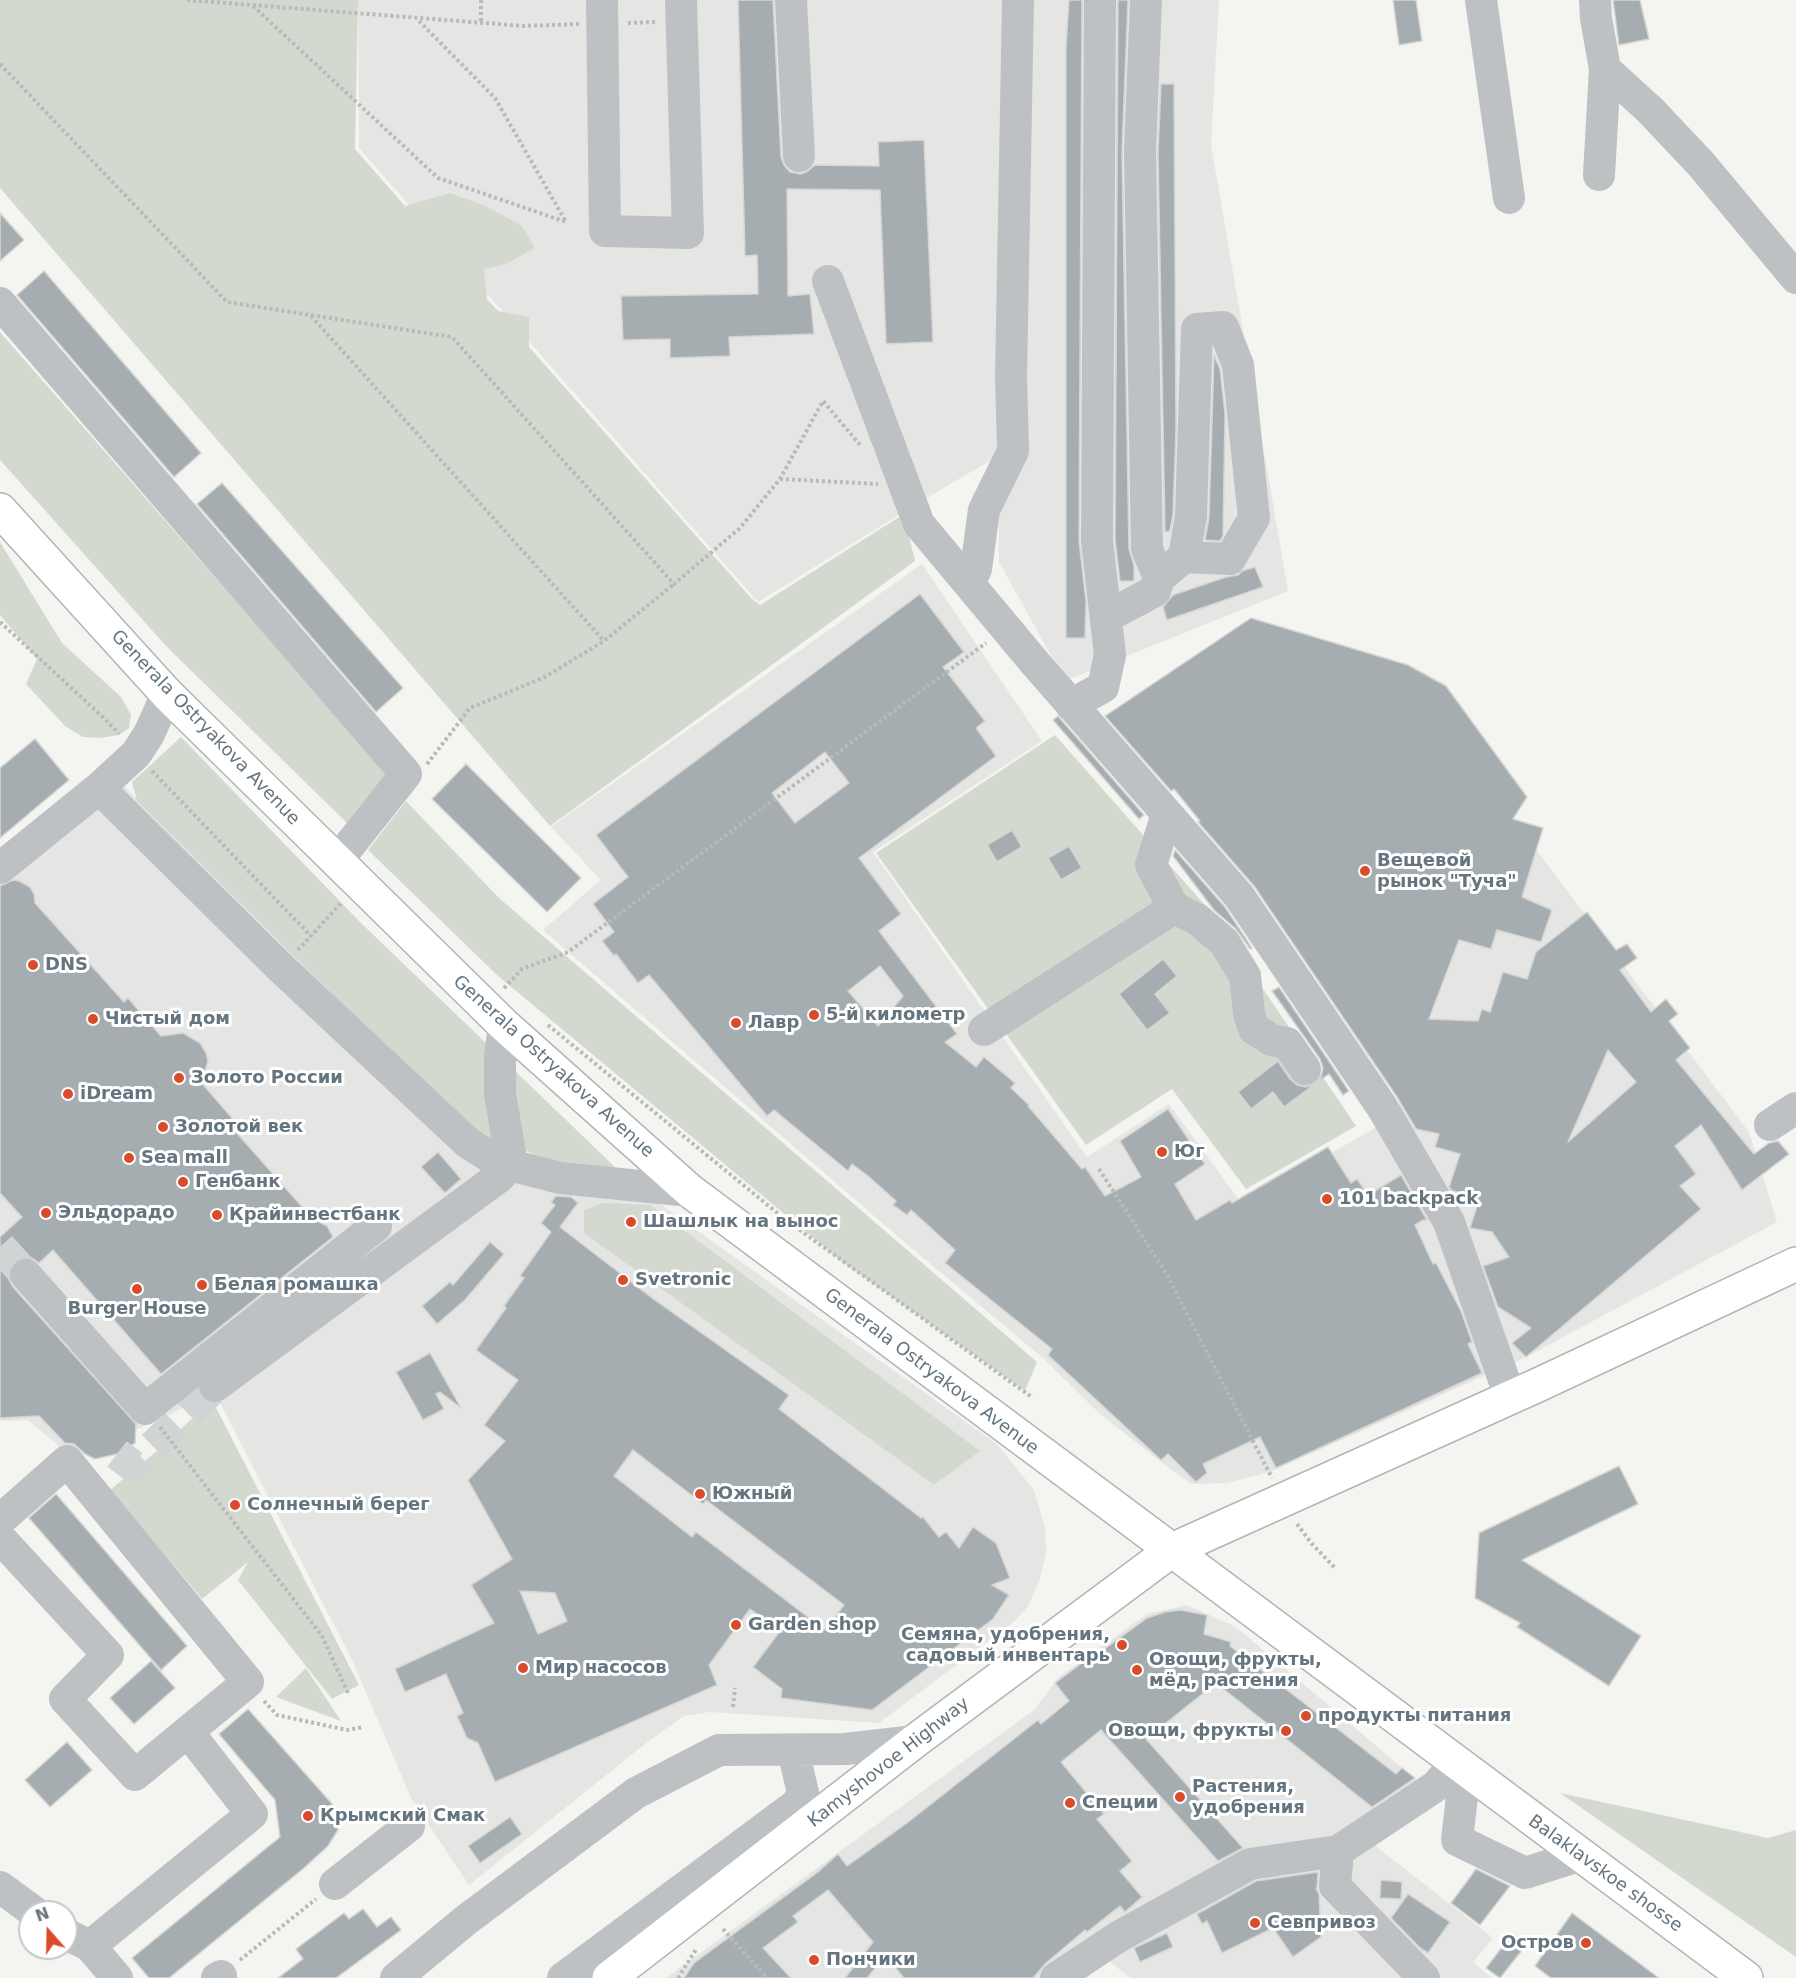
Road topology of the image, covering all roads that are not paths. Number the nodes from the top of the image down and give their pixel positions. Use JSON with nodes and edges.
{"nodes":[{"id":1,"x":791,"y":0,"type":"edge"},
{"id":2,"x":1018,"y":0,"type":"edge"},
{"id":3,"x":1100,"y":0,"type":"edge"},
{"id":4,"x":1146,"y":0,"type":"edge"},
{"id":5,"x":1481,"y":0,"type":"edge"},
{"id":6,"x":1595,"y":0,"type":"edge"},
{"id":7,"x":681,"y":11,"type":"edge"},
{"id":8,"x":602,"y":12,"type":"edge"},
{"id":9,"x":1605,"y":69,"type":"junction"},
{"id":10,"x":799,"y":156,"type":"dead end"},
{"id":11,"x":1599,"y":175,"type":"dead end"},
{"id":12,"x":1509,"y":198,"type":"dead end"},
{"id":13,"x":1796,"y":278,"type":"edge"},
{"id":14,"x":828,"y":281,"type":"dead end"},
{"id":15,"x":0,"y":303,"type":"edge"},
{"id":16,"x":0,"y":510,"type":"edge"},
{"id":17,"x":1184,"y":557,"type":"junction"},
{"id":18,"x":1159,"y":578,"type":"junction"},
{"id":19,"x":969,"y":583,"type":"junction"},
{"id":20,"x":1106,"y":617,"type":"junction"},
{"id":21,"x":167,"y":694,"type":"junction"},
{"id":22,"x":1071,"y":705,"type":"junction"},
{"id":23,"x":99,"y":788,"type":"junction"},
{"id":24,"x":1167,"y":814,"type":"junction"},
{"id":25,"x":337,"y":861,"type":"junction"},
{"id":26,"x":0,"y":868,"type":"edge"},
{"id":27,"x":1174,"y":908,"type":"junction"},
{"id":28,"x":508,"y":1010,"type":"junction"},
{"id":29,"x":984,"y":1030,"type":"dead end"},
{"id":30,"x":1305,"y":1069,"type":"dead end"},
{"id":31,"x":1796,"y":1108,"type":"edge"},
{"id":32,"x":1770,"y":1125,"type":"dead end"},
{"id":33,"x":512,"y":1164,"type":"junction"},
{"id":34,"x":690,"y":1191,"type":"junction"},
{"id":35,"x":376,"y":1226,"type":"dead end"},
{"id":36,"x":1796,"y":1264,"type":"edge"},
{"id":37,"x":26,"y":1275,"type":"tunnel mouth"},
{"id":38,"x":215,"y":1386,"type":"tunnel mouth"},
{"id":39,"x":1524,"y":1391,"type":"junction"},
{"id":40,"x":0,"y":1520,"type":"edge"},
{"id":41,"x":0,"y":1538,"type":"edge"},
{"id":42,"x":1172,"y":1550,"type":"junction"},
{"id":43,"x":188,"y":1732,"type":"junction"},
{"id":44,"x":915,"y":1741,"type":"junction"},
{"id":45,"x":793,"y":1750,"type":"junction"},
{"id":46,"x":1460,"y":1766,"type":"junction"},
{"id":47,"x":409,"y":1826,"type":"dead end"},
{"id":48,"x":1338,"y":1851,"type":"junction"},
{"id":49,"x":1582,"y":1855,"type":"junction"},
{"id":50,"x":335,"y":1884,"type":"road end"},
{"id":51,"x":0,"y":1887,"type":"edge"},
{"id":52,"x":18,"y":1900,"type":"edge"},
{"id":53,"x":78,"y":1940,"type":"edge"},
{"id":54,"x":1732,"y":1974,"type":"edge"},
{"id":55,"x":114,"y":1977,"type":"edge"},
{"id":56,"x":396,"y":1978,"type":"edge"},
{"id":57,"x":563,"y":1978,"type":"edge"},
{"id":58,"x":609,"y":1978,"type":"edge"},
{"id":59,"x":1056,"y":1978,"type":"edge"},
{"id":60,"x":1424,"y":1978,"type":"edge"}],
"edges":[{"from":1,"to":10,"type":"lane"},
{"from":2,"to":19,"type":"lane"},
{"from":3,"to":20,"type":"lane"},
{"from":4,"to":18,"type":"lane"},
{"from":5,"to":12,"type":"lane"},
{"from":6,"to":9,"type":"lane"},
{"from":7,"to":8,"type":"lane"},
{"from":9,"to":11,"type":"lane"},
{"from":9,"to":13,"type":"lane"},
{"from":14,"to":19,"type":"lane"},
{"from":15,"to":25,"type":"lane"},
{"from":16,"to":21,"type":"main road","name":"Generala Ostryakova Avenue"},
{"from":17,"to":17,"type":"lane"},
{"from":17,"to":18,"type":"lane"},
{"from":18,"to":20,"type":"lane"},
{"from":19,"to":22,"type":"lane"},
{"from":20,"to":22,"type":"lane"},
{"from":21,"to":23,"type":"lane"},
{"from":21,"to":25,"type":"main road","name":"Generala Ostryakova Avenue"},
{"from":22,"to":24,"type":"lane"},
{"from":23,"to":26,"type":"lane"},
{"from":23,"to":33,"type":"lane"},
{"from":24,"to":27,"type":"lane"},
{"from":24,"to":39,"type":"lane"},
{"from":25,"to":28,"type":"main road","name":"Generala Ostryakova Avenue"},
{"from":27,"to":29,"type":"lane"},
{"from":27,"to":30,"type":"lane"},
{"from":28,"to":33,"type":"lane"},
{"from":28,"to":34,"type":"main road","name":"Generala Ostryakova Avenue"},
{"from":31,"to":32,"type":"lane"},
{"from":33,"to":34,"type":"lane"},
{"from":33,"to":38,"type":"lane"},
{"from":34,"to":42,"type":"main road","name":"Generala Ostryakova Avenue"},
{"from":35,"to":37,"type":"lane"},
{"from":36,"to":39,"type":"main road","name":"Kamyshovoe Highway"},
{"from":39,"to":42,"type":"main road","name":"Kamyshovoe Highway"},
{"from":40,"to":43,"type":"lane"},
{"from":41,"to":43,"type":"lane"},
{"from":42,"to":44,"type":"main road","name":"Kamyshovoe Highway"},
{"from":42,"to":46,"type":"main road","name":"Balaklavskoe shosse"},
{"from":43,"to":53,"type":"lane"},
{"from":44,"to":45,"type":"lane"},
{"from":44,"to":58,"type":"main road","name":"Kamyshovoe Highway"},
{"from":45,"to":56,"type":"lane"},
{"from":45,"to":57,"type":"lane"},
{"from":46,"to":48,"type":"lane"},
{"from":46,"to":49,"type":"main road","name":"Balaklavskoe shosse"},
{"from":46,"to":49,"type":"lane"},
{"from":47,"to":50,"type":"lane"},
{"from":48,"to":59,"type":"lane"},
{"from":48,"to":60,"type":"lane"},
{"from":49,"to":54,"type":"main road","name":"Balaklavskoe shosse"},
{"from":51,"to":52,"type":"lane"},
{"from":53,"to":55,"type":"lane"}]}
